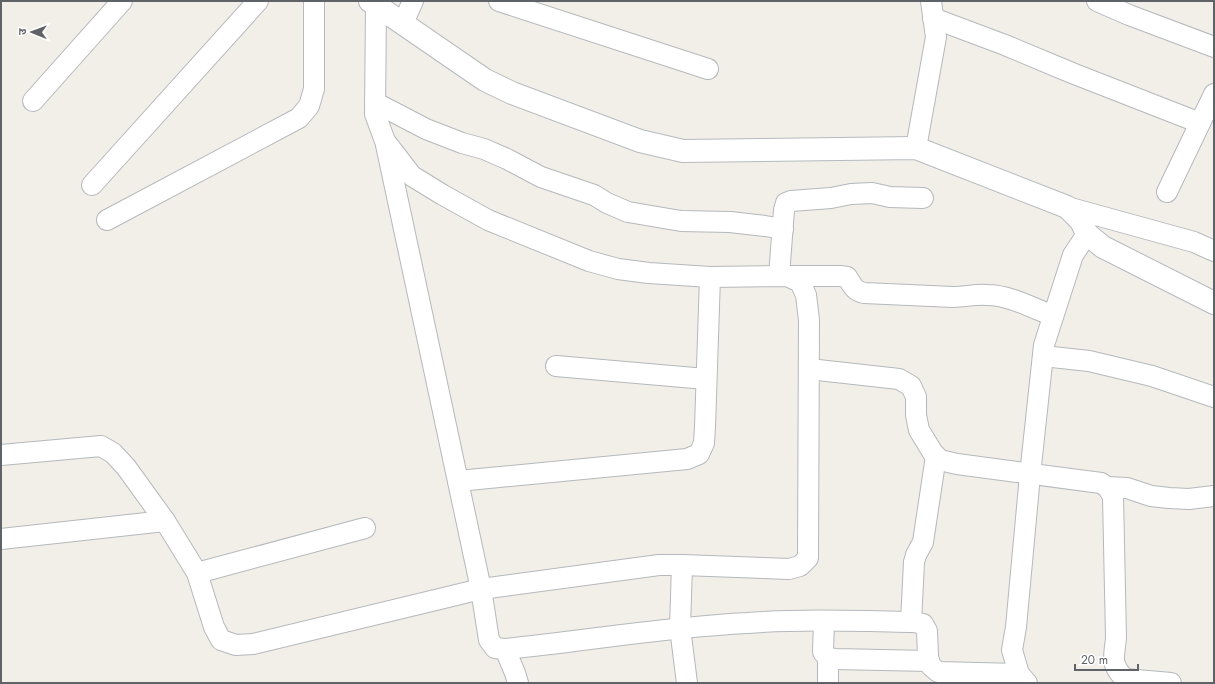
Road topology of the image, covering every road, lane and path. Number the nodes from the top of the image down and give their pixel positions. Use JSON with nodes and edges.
{"nodes":[{"id":1,"x":122,"y":1,"type":"edge"},
{"id":2,"x":258,"y":1,"type":"edge"},
{"id":3,"x":314,"y":1,"type":"edge"},
{"id":4,"x":413,"y":1,"type":"edge"},
{"id":5,"x":499,"y":1,"type":"edge"},
{"id":6,"x":1097,"y":1,"type":"edge"},
{"id":7,"x":373,"y":3,"type":"edge"},
{"id":8,"x":932,"y":10,"type":"edge"},
{"id":9,"x":403,"y":23,"type":"junction"},
{"id":10,"x":1214,"y":47,"type":"edge"},
{"id":11,"x":708,"y":69,"type":"dead end"},
{"id":12,"x":1214,"y":94,"type":"edge"},
{"id":13,"x":33,"y":101,"type":"dead end"},
{"id":14,"x":376,"y":103,"type":"junction"},
{"id":15,"x":1200,"y":123,"type":"junction"},
{"id":16,"x":385,"y":141,"type":"junction"},
{"id":17,"x":916,"y":148,"type":"junction"},
{"id":18,"x":92,"y":186,"type":"dead end"},
{"id":19,"x":1167,"y":192,"type":"dead end"},
{"id":20,"x":923,"y":198,"type":"dead end"},
{"id":21,"x":1067,"y":207,"type":"junction"},
{"id":22,"x":107,"y":220,"type":"dead end"},
{"id":23,"x":783,"y":229,"type":"junction"},
{"id":24,"x":1087,"y":234,"type":"junction"},
{"id":25,"x":1214,"y":251,"type":"edge"},
{"id":26,"x":783,"y":276,"type":"junction"},
{"id":27,"x":710,"y":277,"type":"junction"},
{"id":28,"x":1214,"y":303,"type":"edge"},
{"id":29,"x":1053,"y":316,"type":"junction"},
{"id":30,"x":1043,"y":356,"type":"junction"},
{"id":31,"x":556,"y":366,"type":"dead end"},
{"id":32,"x":809,"y":369,"type":"junction"},
{"id":33,"x":706,"y":379,"type":"junction"},
{"id":34,"x":1214,"y":397,"type":"edge"},
{"id":35,"x":1,"y":454,"type":"edge"},
{"id":36,"x":936,"y":456,"type":"junction"},
{"id":37,"x":1030,"y":475,"type":"junction"},
{"id":38,"x":458,"y":481,"type":"junction"},
{"id":39,"x":1107,"y":487,"type":"junction"},
{"id":40,"x":1214,"y":496,"type":"edge"},
{"id":41,"x":165,"y":521,"type":"junction"},
{"id":42,"x":365,"y":528,"type":"dead end"},
{"id":43,"x":1,"y":539,"type":"edge"},
{"id":44,"x":682,"y":565,"type":"junction"},
{"id":45,"x":197,"y":573,"type":"junction"},
{"id":46,"x":481,"y":589,"type":"junction"},
{"id":47,"x":824,"y":621,"type":"junction"},
{"id":48,"x":911,"y":622,"type":"junction"},
{"id":49,"x":680,"y":628,"type":"junction"},
{"id":50,"x":505,"y":649,"type":"junction"},
{"id":51,"x":828,"y":658,"type":"junction"},
{"id":52,"x":938,"y":672,"type":"edge"},
{"id":53,"x":1012,"y":678,"type":"edge"},
{"id":54,"x":518,"y":683,"type":"edge"},
{"id":55,"x":687,"y":683,"type":"edge"},
{"id":56,"x":828,"y":683,"type":"edge"},
{"id":57,"x":1171,"y":683,"type":"edge"}],
"edges":[{"from":1,"to":13,"type":"street"},
{"from":2,"to":18,"type":"street"},
{"from":3,"to":22,"type":"street"},
{"from":4,"to":9,"type":"street"},
{"from":5,"to":11,"type":"street"},
{"from":6,"to":10,"type":"street"},
{"from":7,"to":9,"type":"street"},
{"from":7,"to":14,"type":"street"},
{"from":8,"to":15,"type":"street"},
{"from":8,"to":17,"type":"street"},
{"from":9,"to":17,"type":"street"},
{"from":12,"to":15,"type":"street"},
{"from":14,"to":16,"type":"street"},
{"from":14,"to":23,"type":"street"},
{"from":15,"to":19,"type":"street"},
{"from":16,"to":27,"type":"street"},
{"from":16,"to":38,"type":"street"},
{"from":17,"to":21,"type":"street"},
{"from":20,"to":23,"type":"street"},
{"from":21,"to":24,"type":"street"},
{"from":21,"to":25,"type":"street"},
{"from":23,"to":26,"type":"street"},
{"from":24,"to":28,"type":"street"},
{"from":24,"to":29,"type":"street"},
{"from":26,"to":27,"type":"street"},
{"from":26,"to":29,"type":"street"},
{"from":26,"to":32,"type":"street"},
{"from":27,"to":33,"type":"street"},
{"from":29,"to":30,"type":"street"},
{"from":30,"to":34,"type":"street"},
{"from":30,"to":37,"type":"street"},
{"from":31,"to":33,"type":"street"},
{"from":32,"to":36,"type":"street"},
{"from":32,"to":44,"type":"street"},
{"from":33,"to":38,"type":"street"},
{"from":35,"to":41,"type":"street"},
{"from":36,"to":37,"type":"street"},
{"from":36,"to":48,"type":"street"},
{"from":37,"to":39,"type":"street"},
{"from":37,"to":53,"type":"street"},
{"from":38,"to":46,"type":"street"},
{"from":39,"to":40,"type":"street"},
{"from":39,"to":57,"type":"street"},
{"from":41,"to":43,"type":"street"},
{"from":41,"to":45,"type":"street"},
{"from":42,"to":45,"type":"street"},
{"from":44,"to":46,"type":"street"},
{"from":44,"to":49,"type":"street"},
{"from":45,"to":46,"type":"street"},
{"from":46,"to":50,"type":"street"},
{"from":47,"to":48,"type":"street"},
{"from":47,"to":49,"type":"street"},
{"from":47,"to":51,"type":"street"},
{"from":48,"to":52,"type":"street"},
{"from":49,"to":50,"type":"street"},
{"from":49,"to":55,"type":"street"},
{"from":50,"to":54,"type":"street"},
{"from":51,"to":52,"type":"street"},
{"from":51,"to":56,"type":"street"},
{"from":52,"to":53,"type":"street"}]}
